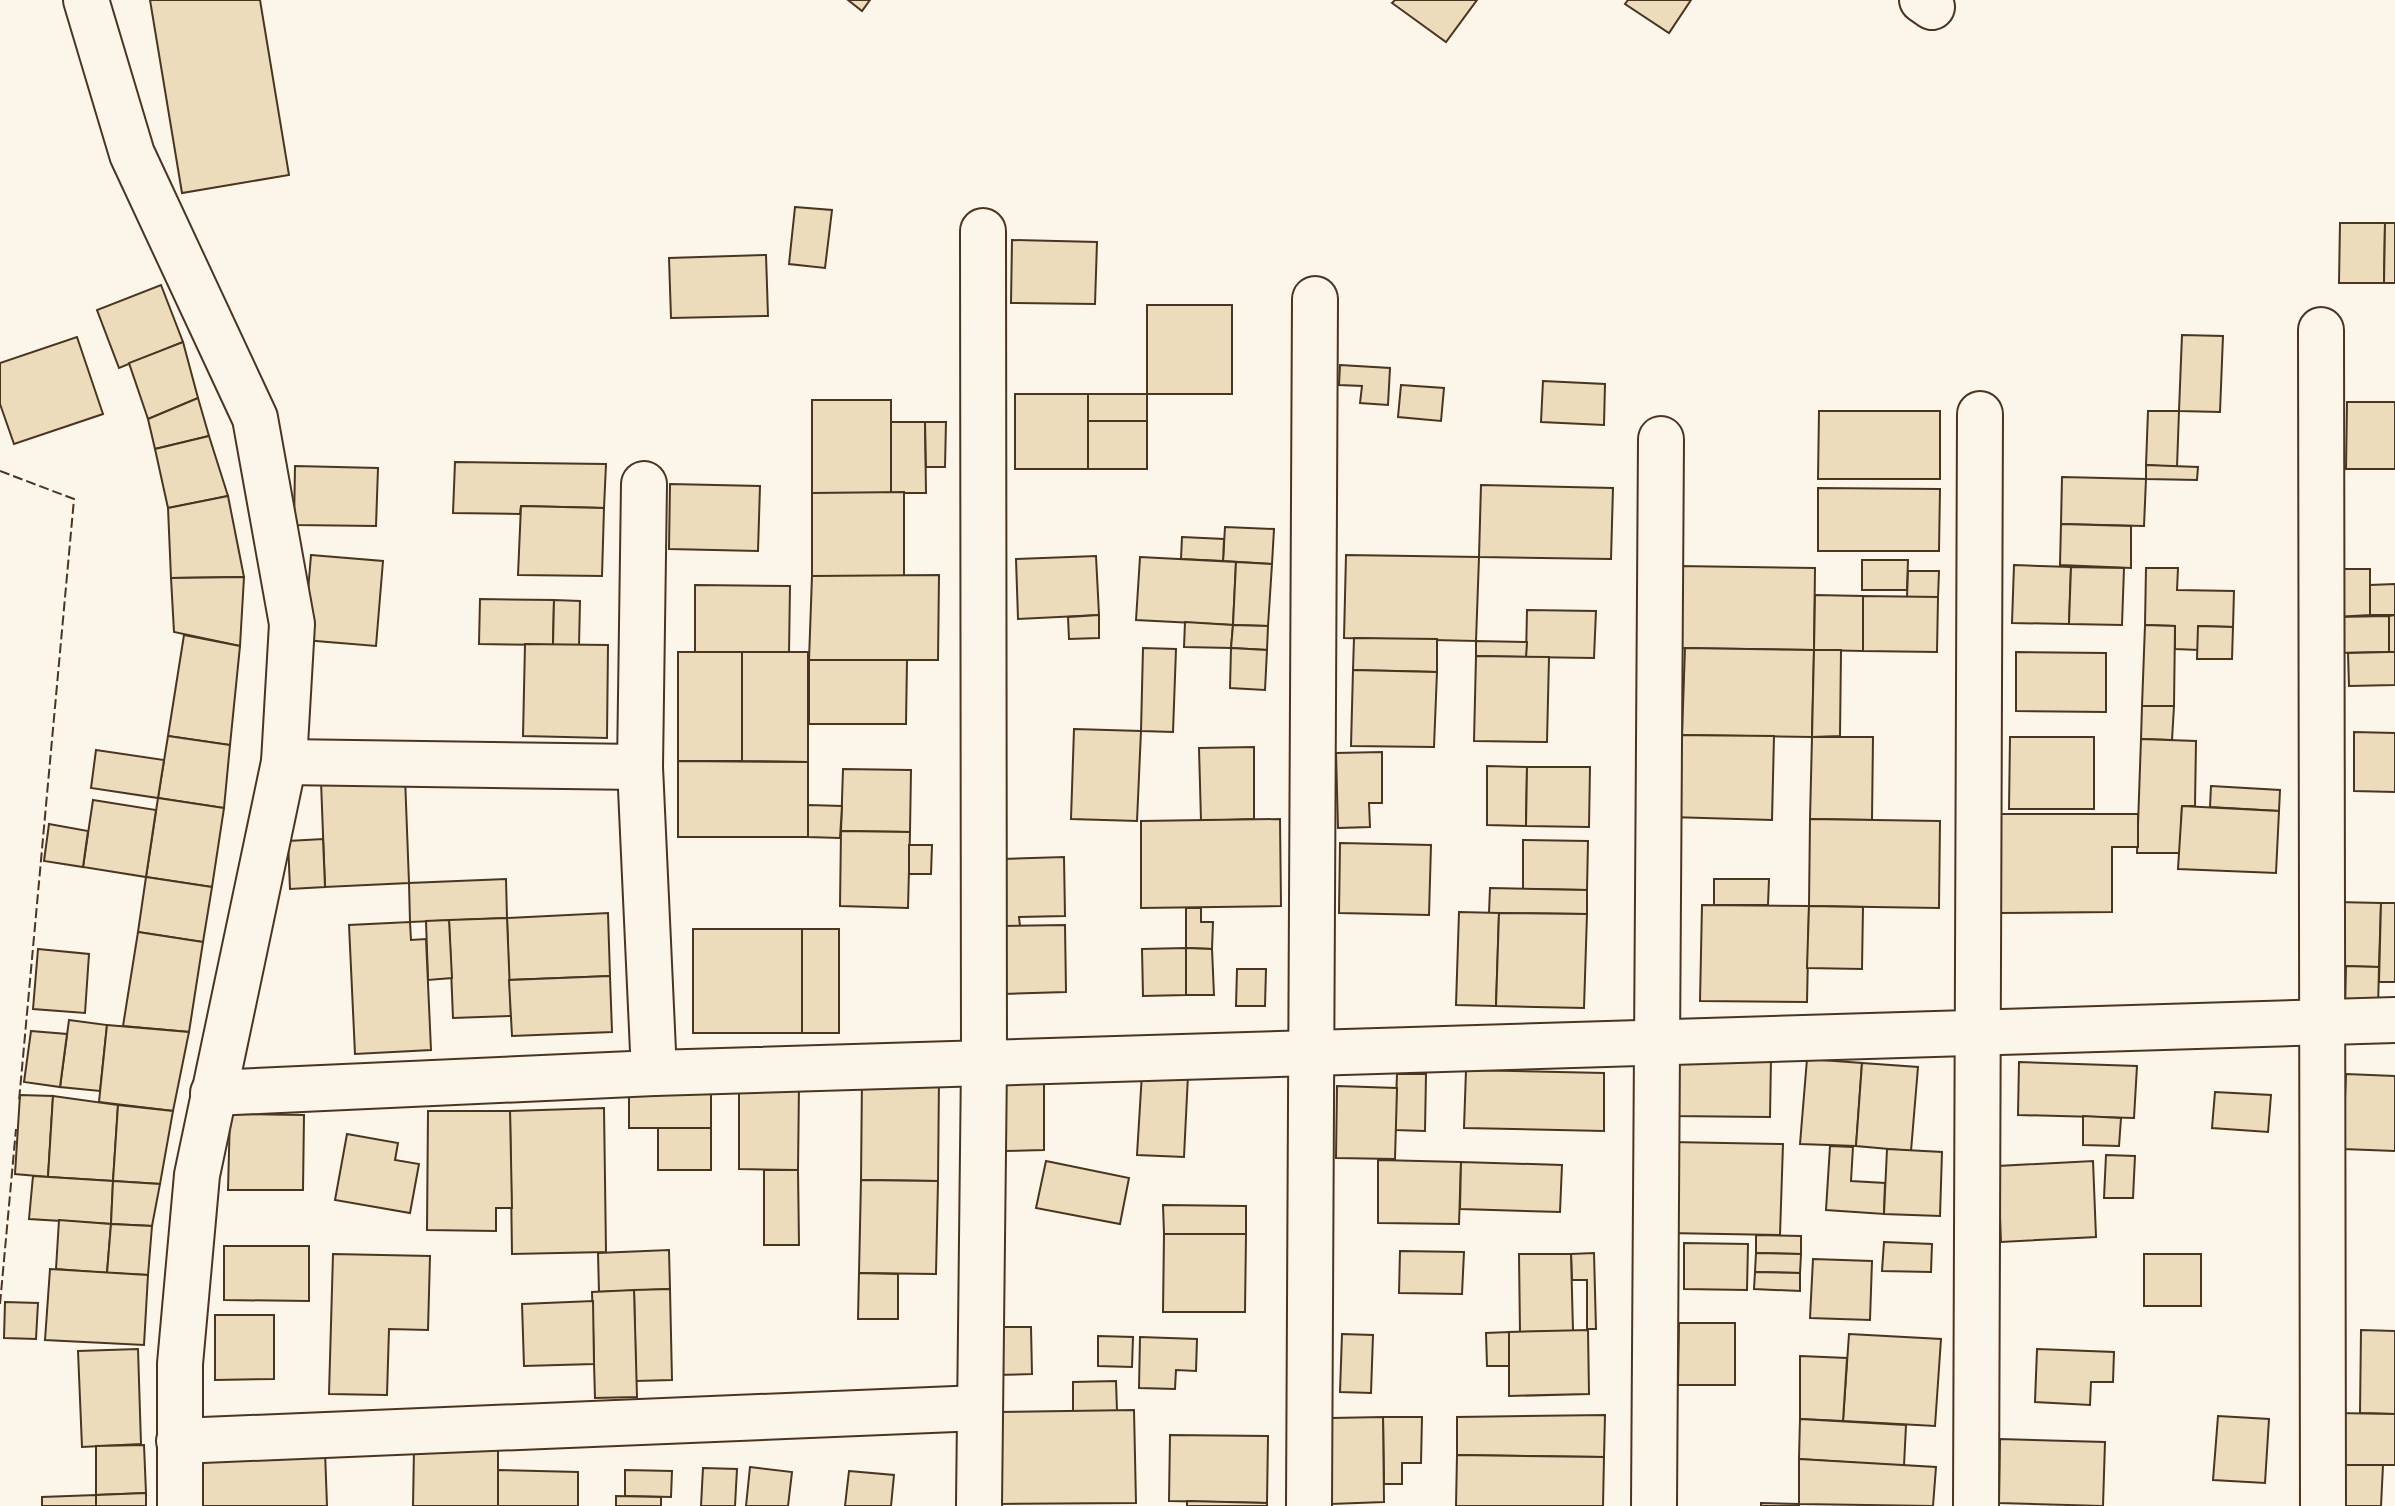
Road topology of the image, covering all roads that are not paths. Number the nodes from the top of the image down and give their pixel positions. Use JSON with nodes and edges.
{"nodes":[{"id":1,"x":86,"y":0,"type":"edge"},
{"id":2,"x":983,"y":231,"type":"dead end"},
{"id":3,"x":1315,"y":299,"type":"dead end"},
{"id":4,"x":2321,"y":330,"type":"dead end"},
{"id":5,"x":1980,"y":414,"type":"dead end"},
{"id":6,"x":1661,"y":439,"type":"dead end"},
{"id":7,"x":644,"y":484,"type":"dead end"},
{"id":8,"x":284,"y":762,"type":"junction"},
{"id":9,"x":640,"y":767,"type":"junction"},
{"id":10,"x":2395,"y":1020,"type":"edge"},
{"id":11,"x":2323,"y":1022,"type":"junction"},
{"id":12,"x":1979,"y":1032,"type":"junction"},
{"id":13,"x":1659,"y":1042,"type":"junction"},
{"id":14,"x":1314,"y":1052,"type":"junction"},
{"id":15,"x":984,"y":1063,"type":"junction"},
{"id":16,"x":654,"y":1073,"type":"junction"},
{"id":17,"x":213,"y":1093,"type":"junction"},
{"id":18,"x":979,"y":1408,"type":"junction"},
{"id":19,"x":179,"y":1441,"type":"junction"},
{"id":20,"x":180,"y":1506,"type":"edge"},
{"id":21,"x":979,"y":1506,"type":"edge"},
{"id":22,"x":1309,"y":1506,"type":"edge"},
{"id":23,"x":1654,"y":1506,"type":"edge"},
{"id":24,"x":1976,"y":1506,"type":"edge"},
{"id":25,"x":2323,"y":1506,"type":"edge"}],
"edges":[{"from":1,"to":8,"type":"street"},
{"from":2,"to":15,"type":"street"},
{"from":3,"to":14,"type":"street"},
{"from":4,"to":11,"type":"street"},
{"from":5,"to":12,"type":"street"},
{"from":6,"to":13,"type":"street"},
{"from":7,"to":9,"type":"street"},
{"from":8,"to":9,"type":"street"},
{"from":8,"to":17,"type":"street"},
{"from":9,"to":16,"type":"street"},
{"from":10,"to":11,"type":"street"},
{"from":11,"to":12,"type":"street"},
{"from":11,"to":25,"type":"street"},
{"from":12,"to":13,"type":"street"},
{"from":12,"to":24,"type":"street"},
{"from":13,"to":14,"type":"street"},
{"from":13,"to":23,"type":"street"},
{"from":14,"to":15,"type":"street"},
{"from":14,"to":22,"type":"street"},
{"from":15,"to":16,"type":"street"},
{"from":15,"to":18,"type":"street"},
{"from":16,"to":17,"type":"street"},
{"from":17,"to":19,"type":"street"},
{"from":18,"to":19,"type":"street"},
{"from":18,"to":21,"type":"street"},
{"from":19,"to":20,"type":"street"}]}
